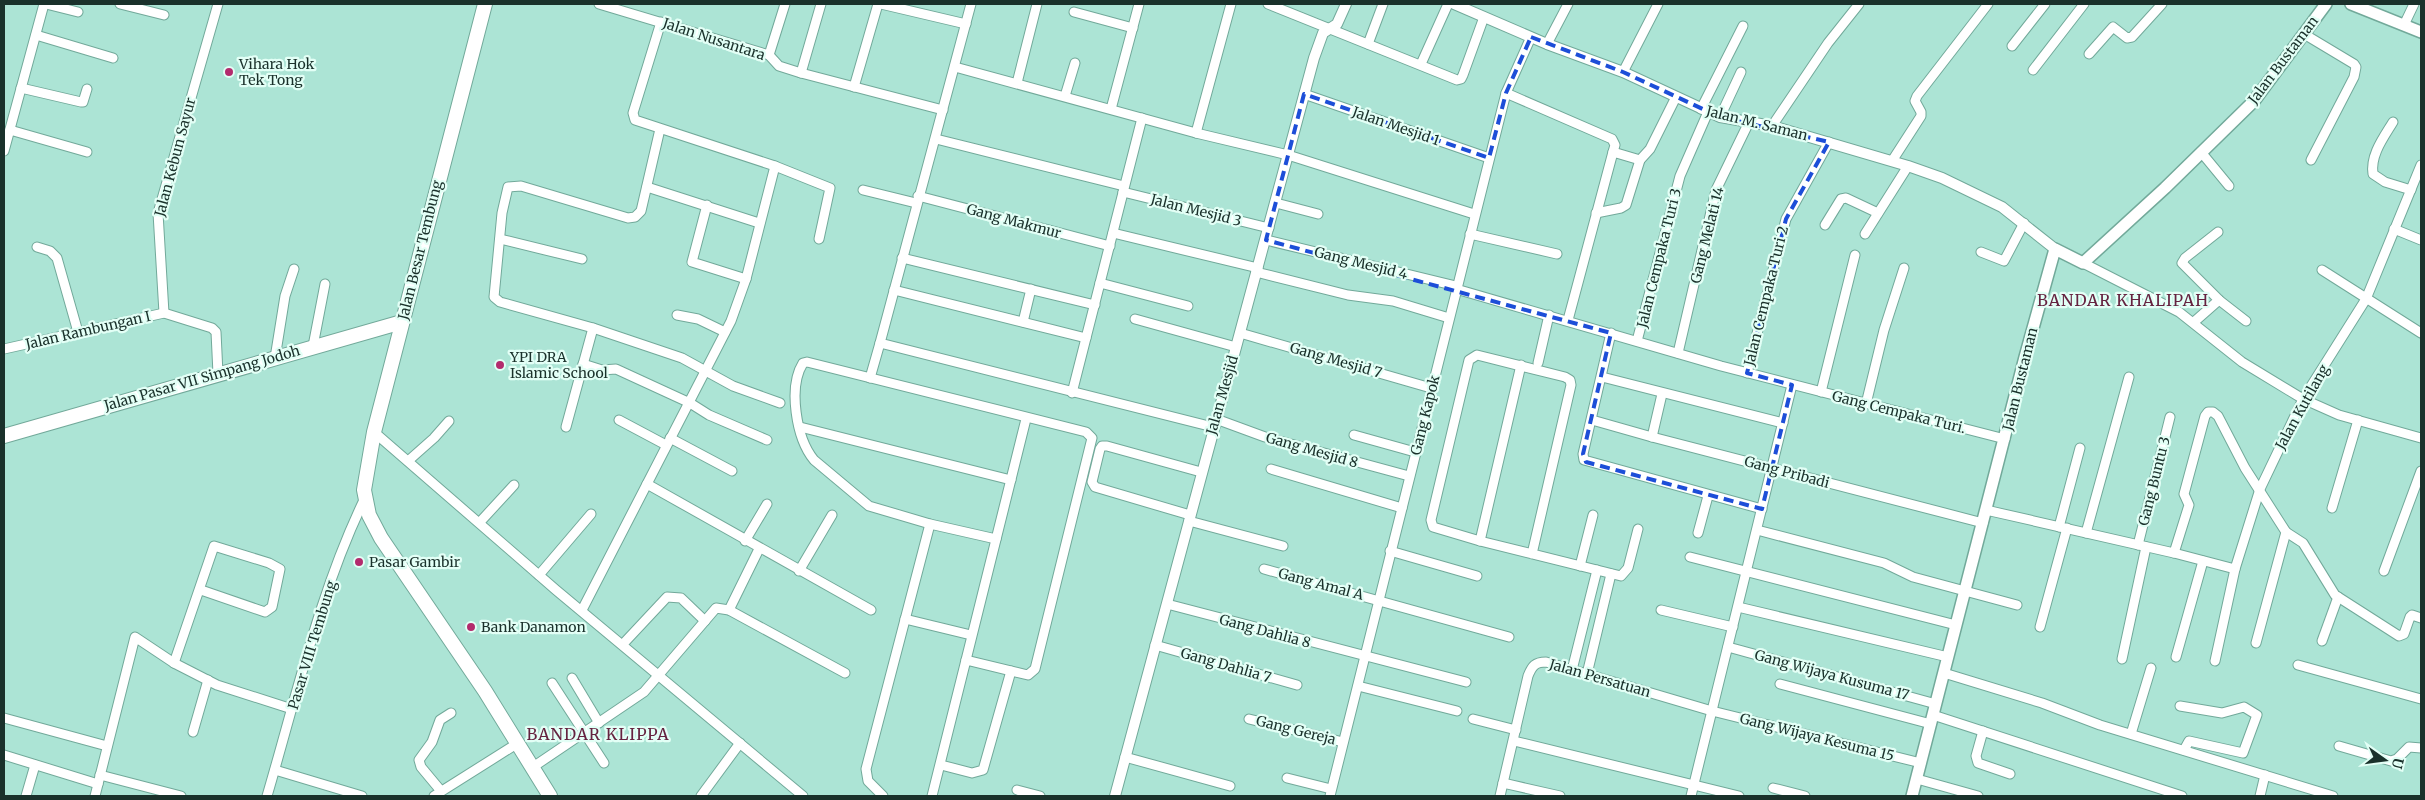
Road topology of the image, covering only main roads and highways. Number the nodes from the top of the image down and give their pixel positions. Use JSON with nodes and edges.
{"nodes":[{"id":1,"x":485,"y":4,"type":"edge"},
{"id":2,"x":2326,"y":4,"type":"edge"},
{"id":3,"x":2351,"y":4,"type":"edge"},
{"id":4,"x":2421,"y":32,"type":"edge"},
{"id":5,"x":402,"y":322,"type":"junction"},
{"id":6,"x":4,"y":436,"type":"edge"},
{"id":7,"x":546,"y":795,"type":"edge"},
{"id":8,"x":1912,"y":796,"type":"edge"}],
"edges":[{"from":1,"to":5,"type":"main road","name":"Jalan Besar Tembung"},
{"from":2,"to":8,"type":"main road","name":"Jalan Bustaman"},
{"from":3,"to":4,"type":"main road"},
{"from":5,"to":6,"type":"main road","name":"Jalan Pasar VII Simpang Jodoh"},
{"from":5,"to":7,"type":"main road","name":"Jalan Besar Tembung"}]}
